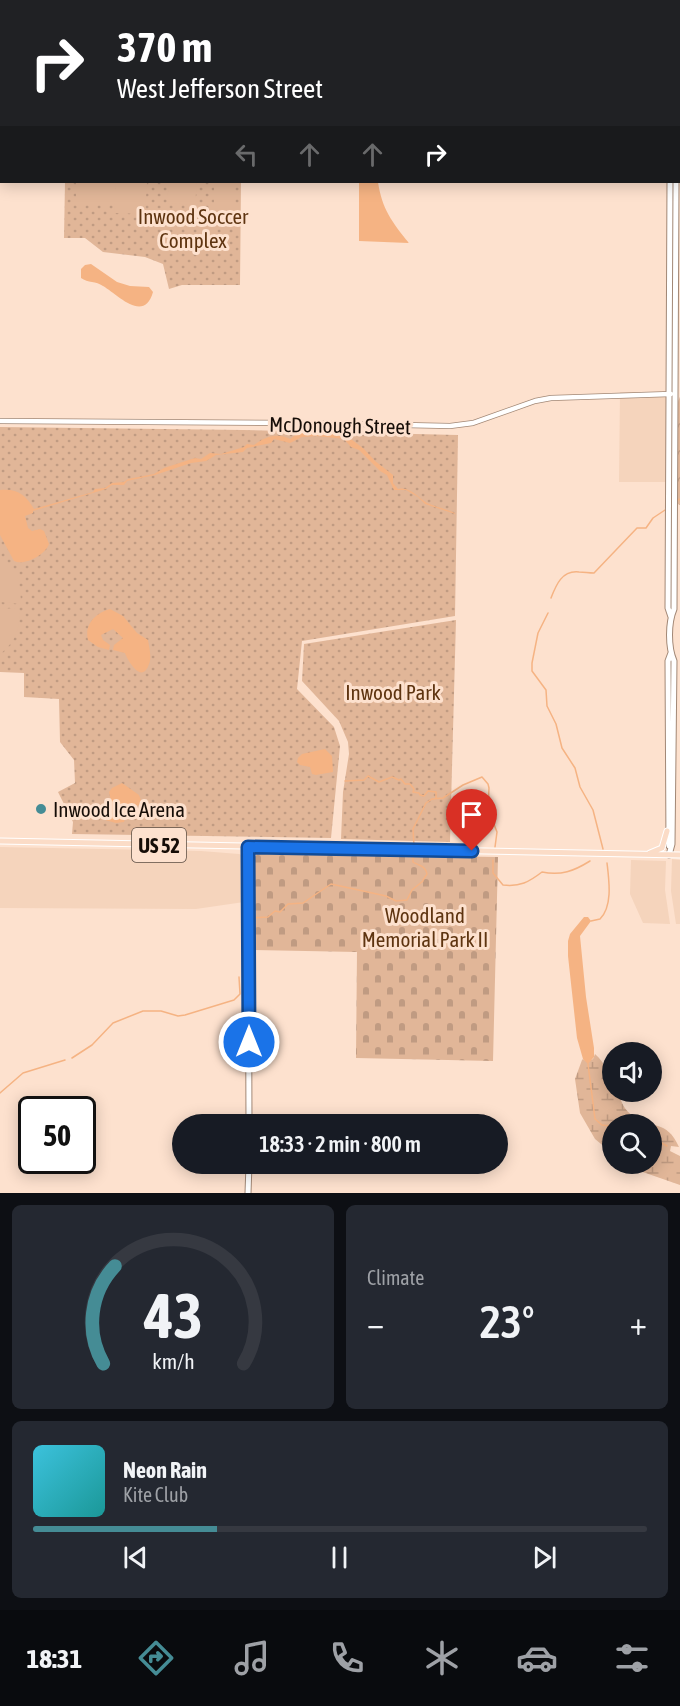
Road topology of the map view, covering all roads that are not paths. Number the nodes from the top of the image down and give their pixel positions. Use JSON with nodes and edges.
{"nodes":[{"id":1,"x":670,"y":183,"type":"edge"},
{"id":2,"x":676,"y":183,"type":"edge"},
{"id":3,"x":672,"y":394,"type":"junction"},
{"id":4,"x":0,"y":421,"type":"edge"},
{"id":5,"x":671,"y":653,"type":"junction"},
{"id":6,"x":667,"y":831,"type":"junction"},
{"id":7,"x":0,"y":841,"type":"edge"},
{"id":8,"x":248,"y":847,"type":"junction"},
{"id":9,"x":646,"y":855,"type":"junction"},
{"id":10,"x":669,"y":855,"type":"junction"},
{"id":11,"x":680,"y":855,"type":"edge"},
{"id":12,"x":249,"y":1114,"type":"edge"},
{"id":13,"x":249,"y":1174,"type":"edge"},
{"id":14,"x":248,"y":1193,"type":"edge"}],
"edges":[{"from":1,"to":3,"type":"main road"},
{"from":2,"to":3,"type":"main road"},
{"from":3,"to":4,"type":"street","name":"McDonough Street"},
{"from":3,"to":5,"type":"main road"},
{"from":5,"to":6,"type":"main road"},
{"from":5,"to":10,"type":"main road"},
{"from":6,"to":9,"type":"main road"},
{"from":6,"to":10,"type":"main road"},
{"from":7,"to":8,"type":"main road","number":"US 52"},
{"from":8,"to":9,"type":"main road","number":"US 52"},
{"from":8,"to":12,"type":"main road"},
{"from":9,"to":10,"type":"main road","number":"US 52"},
{"from":10,"to":11,"type":"main road","number":"US 52"},
{"from":13,"to":14,"type":"main road"}]}
